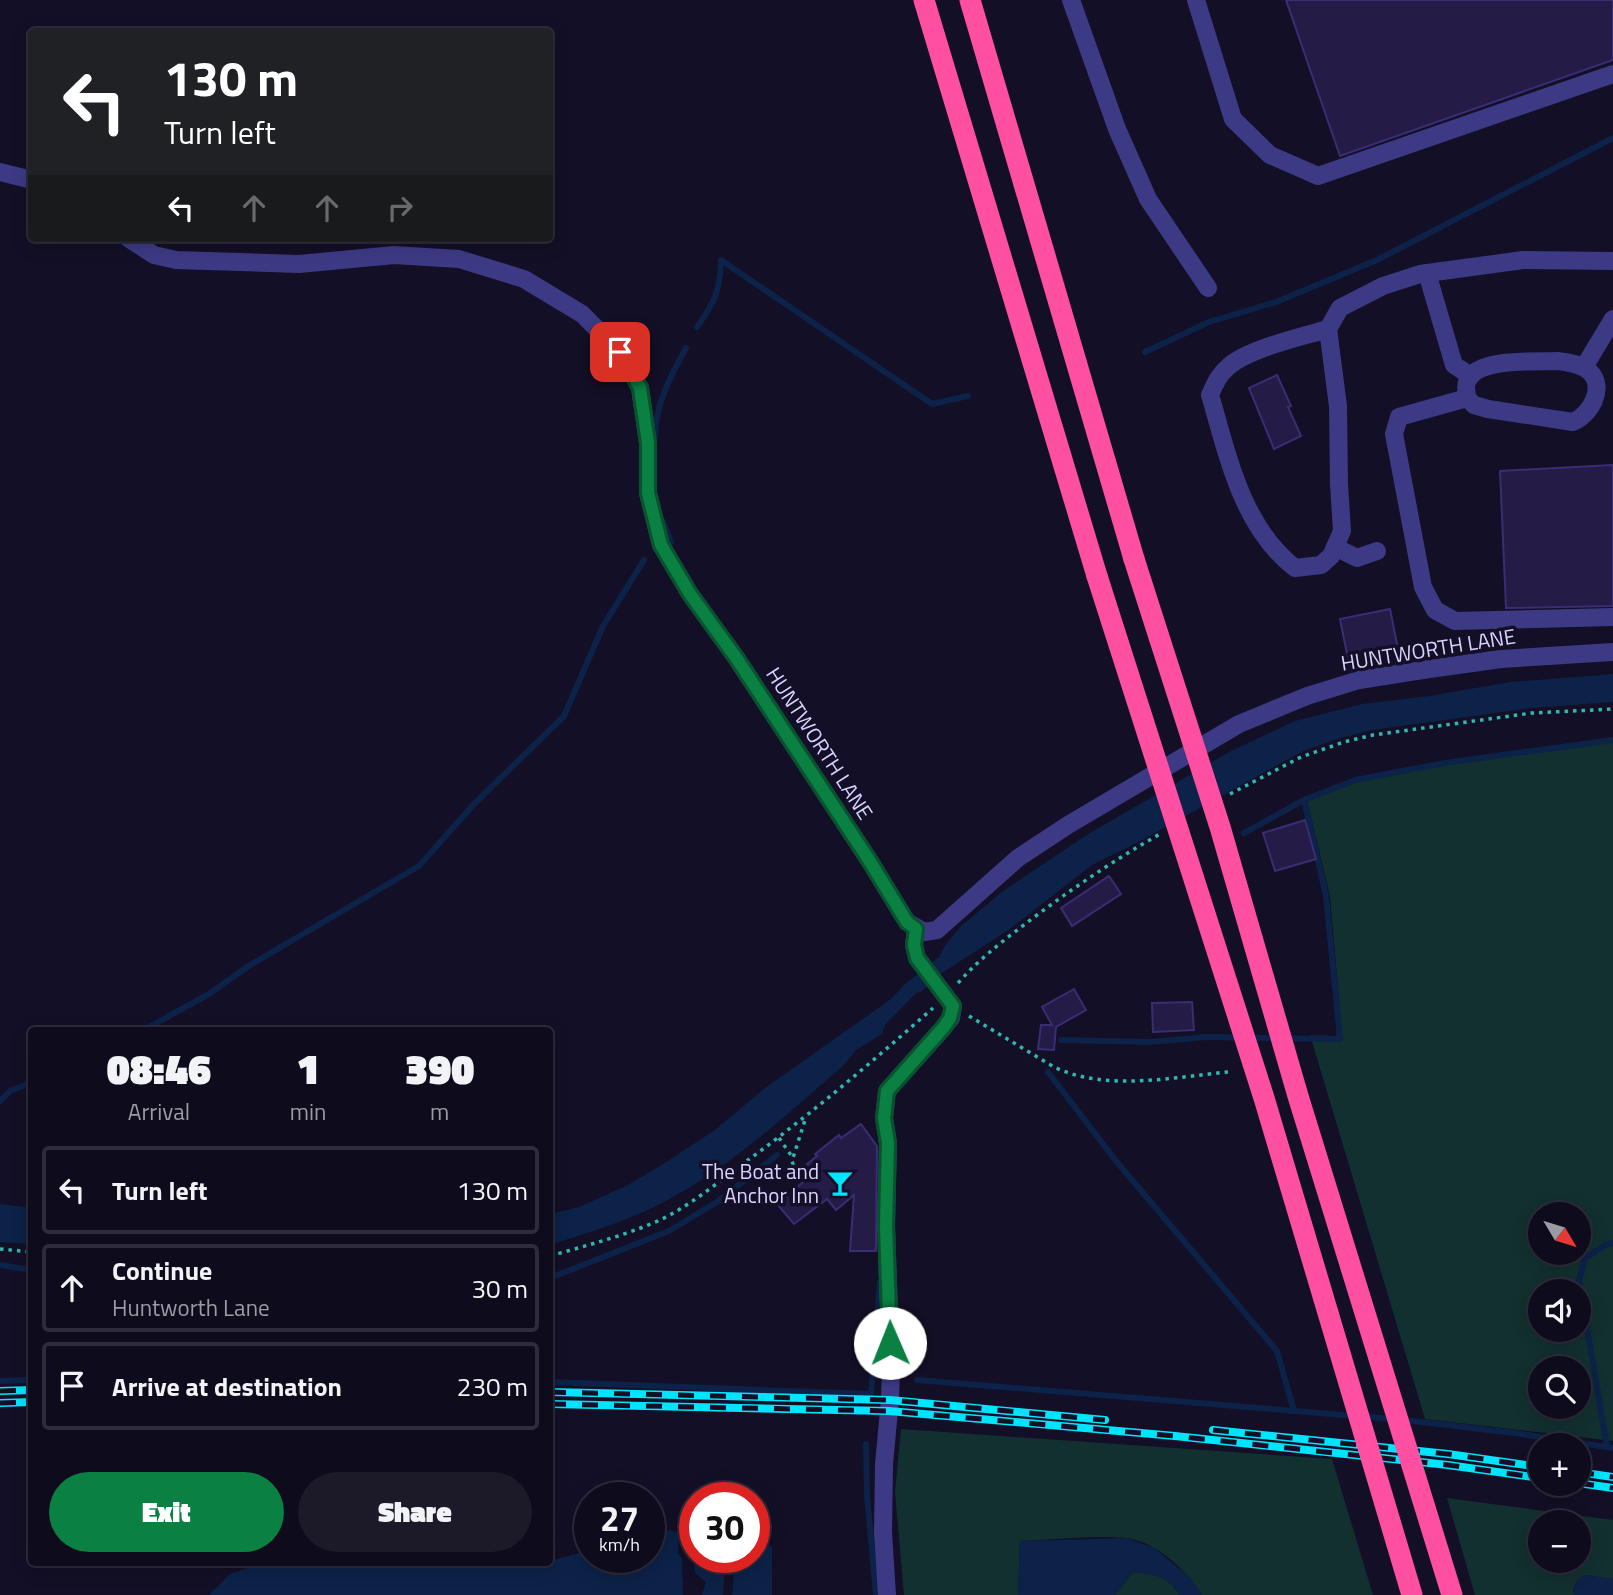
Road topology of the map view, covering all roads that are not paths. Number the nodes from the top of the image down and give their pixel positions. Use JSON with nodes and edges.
{"nodes":[{"id":1,"x":923,"y":0,"type":"edge"},
{"id":2,"x":970,"y":0,"type":"edge"},
{"id":3,"x":1071,"y":0,"type":"edge"},
{"id":4,"x":1196,"y":0,"type":"edge"},
{"id":5,"x":1613,"y":74,"type":"edge"},
{"id":6,"x":0,"y":172,"type":"edge"},
{"id":7,"x":28,"y":179,"type":"edge"},
{"id":8,"x":134,"y":242,"type":"edge"},
{"id":9,"x":1613,"y":261,"type":"edge"},
{"id":10,"x":1427,"y":273,"type":"junction"},
{"id":11,"x":1208,"y":288,"type":"dead end"},
{"id":12,"x":1613,"y":319,"type":"edge"},
{"id":13,"x":1328,"y":328,"type":"junction"},
{"id":14,"x":1584,"y":367,"type":"junction"},
{"id":15,"x":1471,"y":376,"type":"junction"},
{"id":16,"x":1467,"y":398,"type":"junction"},
{"id":17,"x":1335,"y":547,"type":"junction"},
{"id":18,"x":1377,"y":551,"type":"dead end"},
{"id":19,"x":1613,"y":617,"type":"edge"},
{"id":20,"x":1613,"y":652,"type":"edge"},
{"id":21,"x":916,"y":929,"type":"junction"},
{"id":22,"x":887,"y":1595,"type":"edge"},
{"id":23,"x":1412,"y":1595,"type":"edge"},
{"id":24,"x":1452,"y":1595,"type":"edge"}],
"edges":[{"from":1,"to":23,"type":"highway","bridge":true},
{"from":2,"to":24,"type":"highway","bridge":true},
{"from":3,"to":11,"type":"street"},
{"from":4,"to":5,"type":"street"},
{"from":6,"to":7,"type":"street"},
{"from":8,"to":21,"type":"street","name":"HUNTWORTH LANE"},
{"from":9,"to":10,"type":"street"},
{"from":10,"to":13,"type":"street"},
{"from":10,"to":15,"type":"street"},
{"from":12,"to":14,"type":"street"},
{"from":13,"to":17,"type":"street"},
{"from":13,"to":17,"type":"street"},
{"from":14,"to":15,"type":"street"},
{"from":14,"to":16,"type":"street"},
{"from":15,"to":16,"type":"street"},
{"from":16,"to":19,"type":"street"},
{"from":17,"to":18,"type":"street"},
{"from":20,"to":21,"type":"street","name":"HUNTWORTH LANE"},
{"from":21,"to":22,"type":"street"}]}
